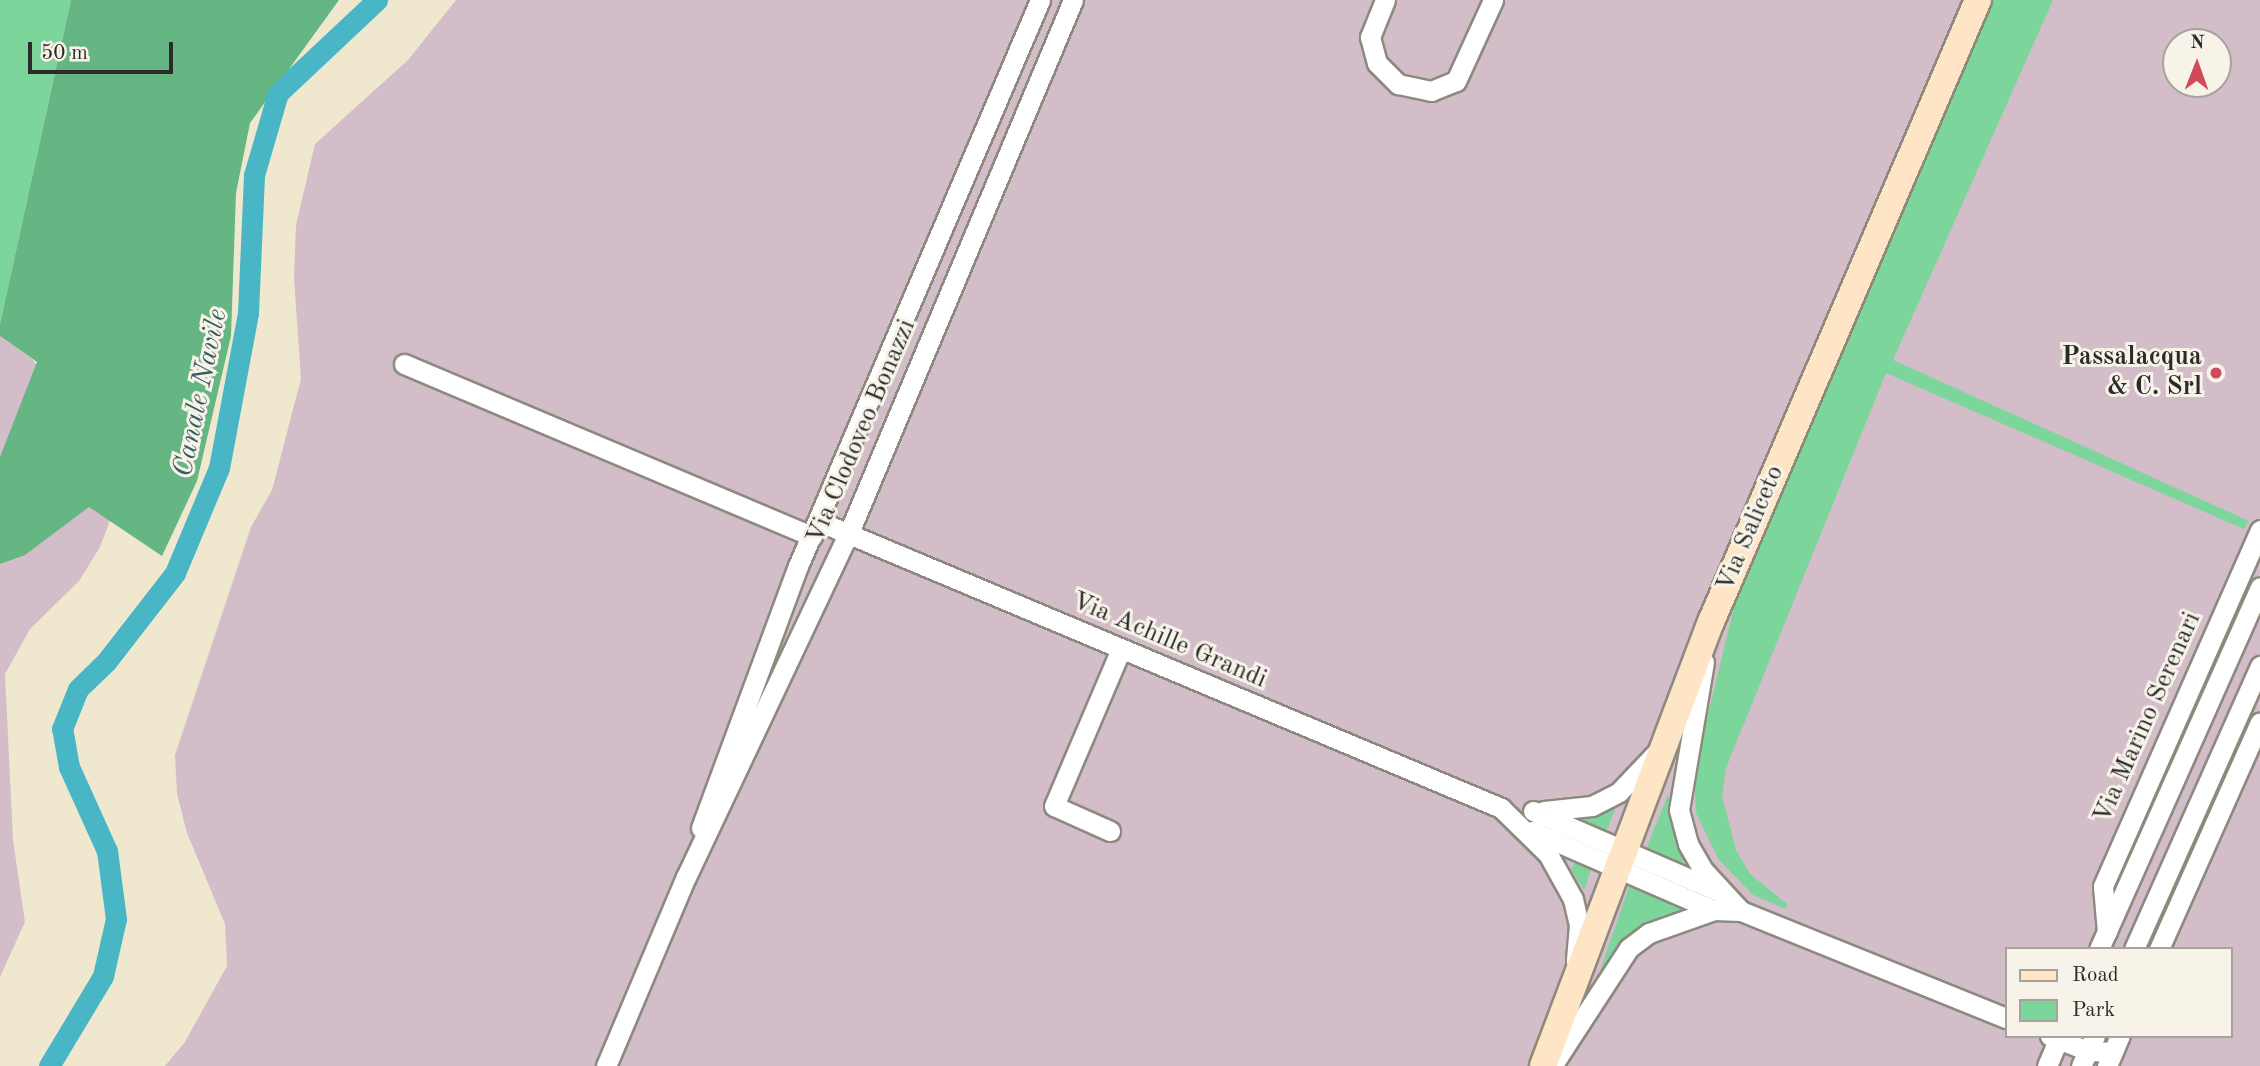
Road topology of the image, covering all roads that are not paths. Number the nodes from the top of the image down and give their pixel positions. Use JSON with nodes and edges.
{"nodes":[{"id":1,"x":1040,"y":0,"type":"edge"},
{"id":2,"x":1073,"y":0,"type":"edge"},
{"id":3,"x":1385,"y":0,"type":"edge"},
{"id":4,"x":1493,"y":0,"type":"edge"},
{"id":5,"x":1978,"y":0,"type":"edge"},
{"id":6,"x":404,"y":364,"type":"dead end"},
{"id":7,"x":815,"y":529,"type":"junction"},
{"id":8,"x":2260,"y":530,"type":"edge"},
{"id":9,"x":848,"y":535,"type":"junction"},
{"id":10,"x":2260,"y":587,"type":"edge"},
{"id":11,"x":1711,"y":622,"type":"junction"},
{"id":12,"x":1121,"y":649,"type":"junction"},
{"id":13,"x":2260,"y":666,"type":"edge"},
{"id":14,"x":2260,"y":722,"type":"edge"},
{"id":15,"x":1664,"y":745,"type":"junction"},
{"id":16,"x":1529,"y":820,"type":"junction"},
{"id":17,"x":1110,"y":831,"type":"dead end"},
{"id":18,"x":1621,"y":858,"type":"junction"},
{"id":19,"x":686,"y":877,"type":"junction"},
{"id":20,"x":1716,"y":900,"type":"junction"},
{"id":21,"x":2103,"y":940,"type":"edge"},
{"id":22,"x":2135,"y":947,"type":"edge"},
{"id":23,"x":2160,"y":947,"type":"edge"},
{"id":24,"x":1574,"y":983,"type":"junction"},
{"id":25,"x":2004,"y":1017,"type":"edge"},
{"id":26,"x":2056,"y":1038,"type":"edge"},
{"id":27,"x":2058,"y":1038,"type":"edge"},
{"id":28,"x":2088,"y":1051,"type":"edge"},
{"id":29,"x":2114,"y":1051,"type":"edge"},
{"id":30,"x":606,"y":1066,"type":"edge"},
{"id":31,"x":1544,"y":1066,"type":"edge"},
{"id":32,"x":1552,"y":1066,"type":"edge"},
{"id":33,"x":2047,"y":1066,"type":"edge"}],
"edges":[{"from":1,"to":7,"type":"street","name":"Via Clodoveo Bonazzi"},
{"from":2,"to":9,"type":"street","name":"Via Clodoveo Bonazzi"},
{"from":3,"to":4,"type":"street"},
{"from":5,"to":11,"type":"main road","name":"Via Saliceto"},
{"from":6,"to":7,"type":"street","name":"Via Clodoveo Bonazzi"},
{"from":7,"to":9,"type":"street","name":"Via Achille Grandi"},
{"from":7,"to":19,"type":"street","name":"Via Clodoveo Bonazzi"},
{"from":8,"to":21,"type":"street","name":"Via Marino Serenari"},
{"from":9,"to":12,"type":"street","name":"Via Achille Grandi"},
{"from":9,"to":19,"type":"street","name":"Via Clodoveo Bonazzi"},
{"from":10,"to":21,"type":"street","name":"Via Marino Serenari"},
{"from":11,"to":15,"type":"main road","name":"Via Saliceto"},
{"from":11,"to":20,"type":"street"},
{"from":12,"to":16,"type":"street","name":"Via Achille Grandi"},
{"from":12,"to":17,"type":"street"},
{"from":13,"to":22,"type":"street"},
{"from":14,"to":23,"type":"street"},
{"from":15,"to":16,"type":"street"},
{"from":15,"to":18,"type":"main road","name":"Via Saliceto"},
{"from":16,"to":18,"type":"street","name":"Via Achille Grandi"},
{"from":16,"to":24,"type":"street","name":"Via Achille Grandi"},
{"from":18,"to":20,"type":"street"},
{"from":18,"to":24,"type":"main road","name":"Via Saliceto"},
{"from":19,"to":30,"type":"street","name":"Via Clodoveo Bonazzi"},
{"from":20,"to":25,"type":"street"},
{"from":20,"to":32,"type":"street"},
{"from":24,"to":31,"type":"main road","name":"Via Saliceto"},
{"from":26,"to":33,"type":"street"},
{"from":27,"to":28,"type":"street"},
{"from":28,"to":29,"type":"street"}]}
